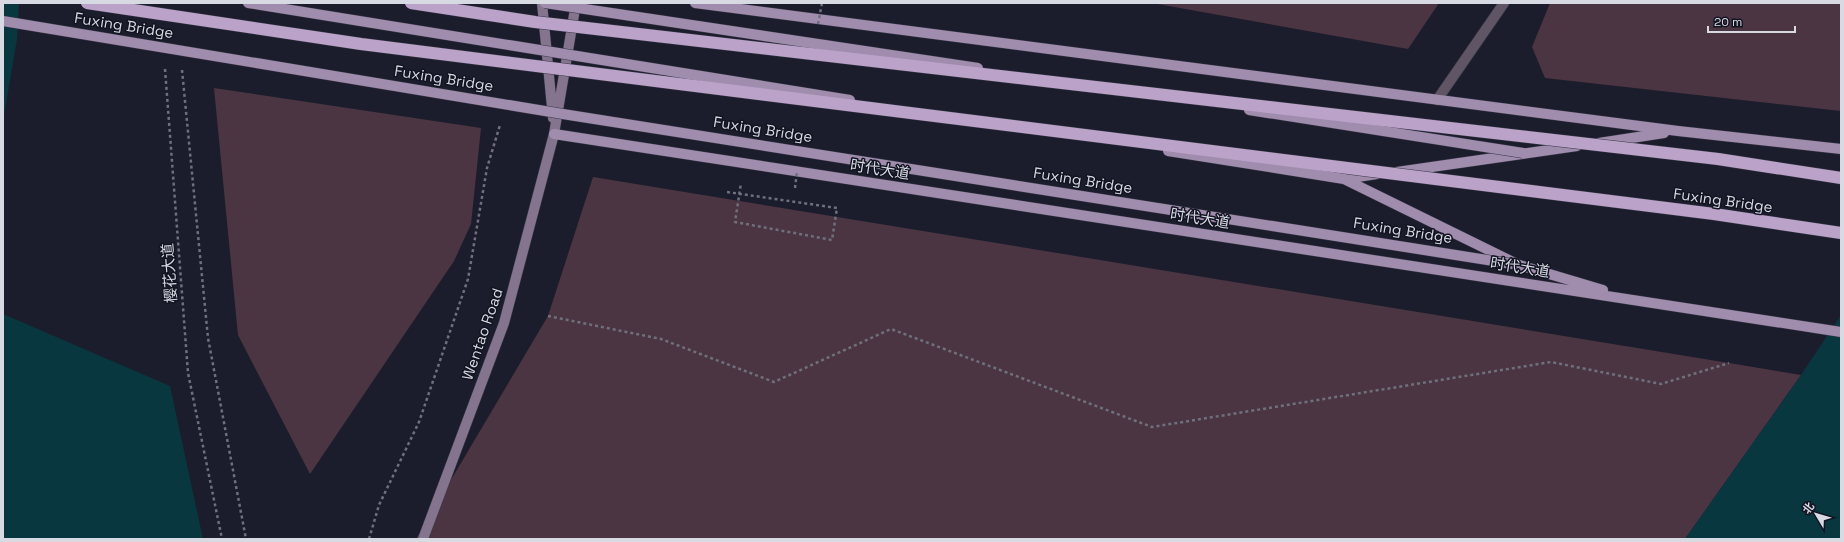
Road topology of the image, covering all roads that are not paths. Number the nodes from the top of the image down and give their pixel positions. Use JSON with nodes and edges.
{"nodes":[{"id":1,"x":87,"y":3,"type":"edge"},
{"id":2,"x":248,"y":3,"type":"edge"},
{"id":3,"x":411,"y":3,"type":"edge"},
{"id":4,"x":544,"y":3,"type":"edge"},
{"id":5,"x":576,"y":3,"type":"edge"},
{"id":6,"x":695,"y":3,"type":"edge"},
{"id":7,"x":1504,"y":3,"type":"edge"},
{"id":8,"x":3,"y":22,"type":"edge"},
{"id":9,"x":1437,"y":100,"type":"junction"},
{"id":10,"x":1678,"y":132,"type":"junction"},
{"id":11,"x":554,"y":134,"type":"junction"},
{"id":12,"x":1841,"y":149,"type":"edge"},
{"id":13,"x":1523,"y":153,"type":"junction"},
{"id":14,"x":1841,"y":178,"type":"edge"},
{"id":15,"x":1344,"y":179,"type":"junction"},
{"id":16,"x":1841,"y":234,"type":"edge"},
{"id":17,"x":1520,"y":265,"type":"junction"},
{"id":18,"x":1638,"y":300,"type":"junction"},
{"id":19,"x":1841,"y":332,"type":"edge"},
{"id":20,"x":423,"y":539,"type":"edge"}],
"edges":[{"from":1,"to":16,"type":"highway","name":"Fuxing Bridge","bridge":true},
{"from":2,"to":15,"type":"main road","bridge":true},
{"from":3,"to":14,"type":"highway","bridge":true},
{"from":4,"to":11,"type":"main road","name":"Wentao Road"},
{"from":4,"to":13,"type":"main road","bridge":true},
{"from":5,"to":11,"type":"main road","name":"Wentao Road"},
{"from":6,"to":9,"type":"main road"},
{"from":7,"to":9,"type":"street"},
{"from":8,"to":17,"type":"main road","name":"Fuxing Bridge","bridge":true},
{"from":9,"to":10,"type":"main road"},
{"from":10,"to":12,"type":"main road"},
{"from":10,"to":13,"type":"main road"},
{"from":11,"to":18,"type":"main road","name":"时代大道"},
{"from":11,"to":20,"type":"main road","name":"Wentao Road"},
{"from":13,"to":15,"type":"main road","bridge":true},
{"from":15,"to":17,"type":"main road","bridge":true},
{"from":17,"to":18,"type":"main road"},
{"from":18,"to":19,"type":"main road","name":"时代大道"}]}
